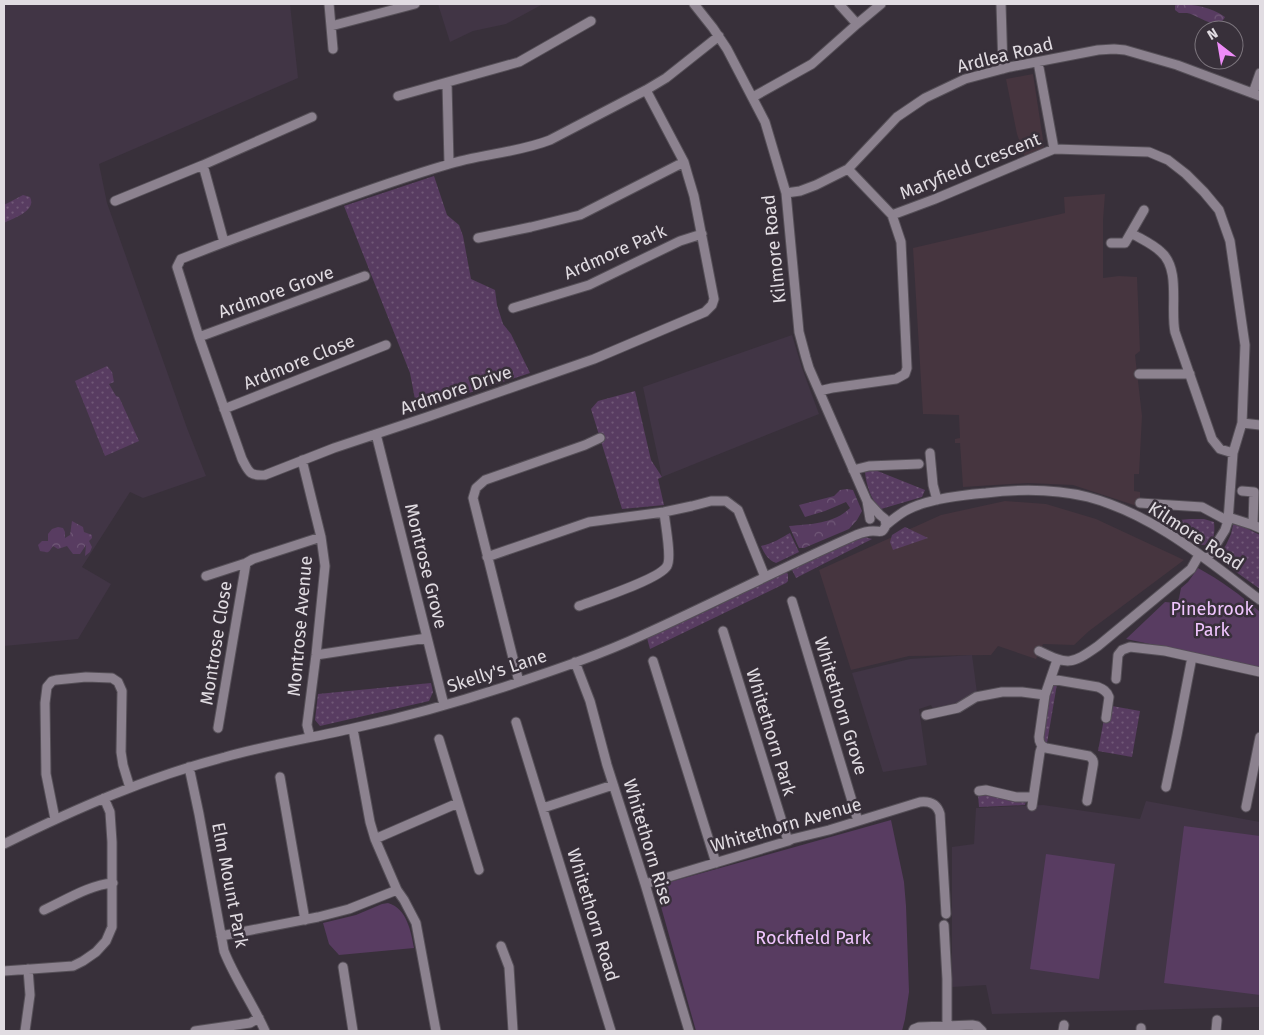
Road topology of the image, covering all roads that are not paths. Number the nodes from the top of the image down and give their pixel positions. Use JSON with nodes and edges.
{"nodes":[{"id":1,"x":328,"y":4,"type":"edge"},
{"id":2,"x":415,"y":4,"type":"edge"},
{"id":3,"x":694,"y":4,"type":"edge"},
{"id":4,"x":838,"y":4,"type":"edge"},
{"id":5,"x":881,"y":4,"type":"edge"},
{"id":6,"x":1001,"y":4,"type":"edge"},
{"id":7,"x":395,"y":6,"type":"edge"},
{"id":8,"x":591,"y":21,"type":"dead end"},
{"id":9,"x":857,"y":24,"type":"junction"},
{"id":10,"x":331,"y":26,"type":"junction"},
{"id":11,"x":719,"y":36,"type":"junction"},
{"id":12,"x":333,"y":49,"type":"dead end"},
{"id":13,"x":1038,"y":62,"type":"junction"},
{"id":14,"x":1003,"y":69,"type":"junction"},
{"id":15,"x":1260,"y":73,"type":"edge"},
{"id":16,"x":447,"y":83,"type":"junction"},
{"id":17,"x":646,"y":90,"type":"junction"},
{"id":18,"x":1257,"y":94,"type":"edge"},
{"id":19,"x":398,"y":96,"type":"dead end"},
{"id":20,"x":753,"y":97,"type":"junction"},
{"id":21,"x":312,"y":118,"type":"dead end"},
{"id":22,"x":1054,"y":149,"type":"junction"},
{"id":23,"x":684,"y":162,"type":"junction"},
{"id":24,"x":449,"y":164,"type":"junction"},
{"id":25,"x":203,"y":165,"type":"junction"},
{"id":26,"x":848,"y":168,"type":"junction"},
{"id":27,"x":786,"y":193,"type":"junction"},
{"id":28,"x":115,"y":201,"type":"dead end"},
{"id":29,"x":1144,"y":210,"type":"dead end"},
{"id":30,"x":892,"y":215,"type":"junction"},
{"id":31,"x":1131,"y":233,"type":"junction"},
{"id":32,"x":702,"y":234,"type":"junction"},
{"id":33,"x":478,"y":238,"type":"dead end"},
{"id":34,"x":224,"y":242,"type":"junction"},
{"id":35,"x":1111,"y":243,"type":"dead end"},
{"id":36,"x":365,"y":276,"type":"dead end"},
{"id":37,"x":513,"y":308,"type":"dead end"},
{"id":38,"x":199,"y":338,"type":"junction"},
{"id":39,"x":386,"y":345,"type":"dead end"},
{"id":40,"x":1139,"y":374,"type":"dead end"},
{"id":41,"x":1190,"y":374,"type":"junction"},
{"id":42,"x":819,"y":391,"type":"junction"},
{"id":43,"x":224,"y":410,"type":"junction"},
{"id":44,"x":1242,"y":423,"type":"junction"},
{"id":45,"x":1260,"y":425,"type":"edge"},
{"id":46,"x":376,"y":434,"type":"junction"},
{"id":47,"x":600,"y":438,"type":"dead end"},
{"id":48,"x":930,"y":453,"type":"dead end"},
{"id":49,"x":1233,"y":454,"type":"junction"},
{"id":50,"x":302,"y":460,"type":"junction"},
{"id":51,"x":919,"y":464,"type":"dead end"},
{"id":52,"x":853,"y":470,"type":"junction"},
{"id":53,"x":1242,"y":491,"type":"dead end"},
{"id":54,"x":937,"y":500,"type":"junction"},
{"id":55,"x":867,"y":501,"type":"junction"},
{"id":56,"x":1140,"y":503,"type":"dead end"},
{"id":57,"x":664,"y":512,"type":"junction"},
{"id":58,"x":882,"y":519,"type":"junction"},
{"id":59,"x":1228,"y":519,"type":"junction"},
{"id":60,"x":870,"y":520,"type":"junction"},
{"id":61,"x":1257,"y":527,"type":"edge"},
{"id":62,"x":873,"y":531,"type":"junction"},
{"id":63,"x":856,"y":534,"type":"junction"},
{"id":64,"x":321,"y":537,"type":"junction"},
{"id":65,"x":487,"y":557,"type":"junction"},
{"id":66,"x":1203,"y":557,"type":"junction"},
{"id":67,"x":246,"y":563,"type":"junction"},
{"id":68,"x":206,"y":576,"type":"dead end"},
{"id":69,"x":765,"y":577,"type":"junction"},
{"id":70,"x":1260,"y":600,"type":"edge"},
{"id":71,"x":792,"y":601,"type":"dead end"},
{"id":72,"x":579,"y":606,"type":"dead end"},
{"id":73,"x":723,"y":632,"type":"dead end"},
{"id":74,"x":427,"y":638,"type":"junction"},
{"id":75,"x":1039,"y":651,"type":"dead end"},
{"id":76,"x":316,"y":655,"type":"junction"},
{"id":77,"x":1192,"y":656,"type":"junction"},
{"id":78,"x":1057,"y":660,"type":"junction"},
{"id":79,"x":653,"y":661,"type":"dead end"},
{"id":80,"x":575,"y":662,"type":"junction"},
{"id":81,"x":1260,"y":672,"type":"edge"},
{"id":82,"x":1116,"y":679,"type":"dead end"},
{"id":83,"x":1051,"y":680,"type":"junction"},
{"id":84,"x":519,"y":682,"type":"junction"},
{"id":85,"x":1046,"y":695,"type":"junction"},
{"id":86,"x":444,"y":706,"type":"junction"},
{"id":87,"x":926,"y":715,"type":"dead end"},
{"id":88,"x":1106,"y":718,"type":"dead end"},
{"id":89,"x":516,"y":722,"type":"dead end"},
{"id":90,"x":218,"y":728,"type":"dead end"},
{"id":91,"x":353,"y":729,"type":"junction"},
{"id":92,"x":1260,"y":736,"type":"edge"},
{"id":93,"x":310,"y":737,"type":"junction"},
{"id":94,"x":439,"y":739,"type":"dead end"},
{"id":95,"x":1042,"y":746,"type":"junction"},
{"id":96,"x":189,"y":767,"type":"junction"},
{"id":97,"x":280,"y":777,"type":"dead end"},
{"id":98,"x":1256,"y":782,"type":"edge"},
{"id":99,"x":614,"y":785,"type":"junction"},
{"id":100,"x":1166,"y":787,"type":"dead end"},
{"id":101,"x":130,"y":788,"type":"junction"},
{"id":102,"x":979,"y":791,"type":"dead end"},
{"id":103,"x":104,"y":798,"type":"junction"},
{"id":104,"x":1087,"y":801,"type":"dead end"},
{"id":105,"x":458,"y":803,"type":"junction"},
{"id":106,"x":543,"y":808,"type":"junction"},
{"id":107,"x":1246,"y":808,"type":"dead end"},
{"id":108,"x":55,"y":819,"type":"junction"},
{"id":109,"x":858,"y":821,"type":"junction"},
{"id":110,"x":375,"y":839,"type":"junction"},
{"id":111,"x":788,"y":842,"type":"junction"},
{"id":112,"x":4,"y":844,"type":"edge"},
{"id":113,"x":716,"y":863,"type":"junction"},
{"id":114,"x":480,"y":870,"type":"dead end"},
{"id":115,"x":113,"y":883,"type":"junction"},
{"id":116,"x":645,"y":884,"type":"junction"},
{"id":117,"x":397,"y":890,"type":"junction"},
{"id":118,"x":44,"y":910,"type":"dead end"},
{"id":119,"x":946,"y":914,"type":"dead end"},
{"id":120,"x":305,"y":920,"type":"junction"},
{"id":121,"x":944,"y":925,"type":"dead end"},
{"id":122,"x":222,"y":936,"type":"junction"},
{"id":123,"x":500,"y":946,"type":"dead end"},
{"id":124,"x":343,"y":967,"type":"dead end"},
{"id":125,"x":28,"y":969,"type":"junction"},
{"id":126,"x":4,"y":971,"type":"edge"},
{"id":127,"x":259,"y":1018,"type":"junction"},
{"id":128,"x":1218,"y":1020,"type":"dead end"},
{"id":129,"x":947,"y":1026,"type":"junction"},
{"id":130,"x":25,"y":1031,"type":"edge"},
{"id":131,"x":195,"y":1031,"type":"edge"},
{"id":132,"x":265,"y":1031,"type":"edge"},
{"id":133,"x":353,"y":1031,"type":"edge"},
{"id":134,"x":436,"y":1031,"type":"edge"},
{"id":135,"x":512,"y":1031,"type":"edge"},
{"id":136,"x":611,"y":1031,"type":"edge"},
{"id":137,"x":689,"y":1031,"type":"edge"},
{"id":138,"x":913,"y":1031,"type":"edge"},
{"id":139,"x":982,"y":1031,"type":"edge"},
{"id":140,"x":1216,"y":1031,"type":"edge"}],
"edges":[{"from":1,"to":10,"type":"street"},
{"from":2,"to":7,"type":"street"},
{"from":3,"to":11,"type":"street","name":"Kilmore Road"},
{"from":4,"to":9,"type":"street"},
{"from":5,"to":9,"type":"street"},
{"from":6,"to":14,"type":"street"},
{"from":7,"to":10,"type":"street"},
{"from":8,"to":16,"type":"street"},
{"from":9,"to":20,"type":"street"},
{"from":10,"to":12,"type":"street"},
{"from":11,"to":17,"type":"street","name":"Ardmore Drive"},
{"from":11,"to":20,"type":"street","name":"Kilmore Road"},
{"from":13,"to":14,"type":"street","name":"Ardlea Road"},
{"from":13,"to":18,"type":"street","name":"Ardlea Road"},
{"from":13,"to":22,"type":"street"},
{"from":14,"to":26,"type":"street","name":"Ardlea Road"},
{"from":15,"to":18,"type":"street"},
{"from":16,"to":19,"type":"street"},
{"from":16,"to":24,"type":"street"},
{"from":17,"to":23,"type":"street","name":"Ardmore Drive"},
{"from":17,"to":24,"type":"street","name":"Ardmore Drive"},
{"from":20,"to":27,"type":"street","name":"Kilmore Road"},
{"from":21,"to":25,"type":"street"},
{"from":22,"to":30,"type":"street","name":"Maryfield Crescent"},
{"from":22,"to":44,"type":"street","name":"Maryfield Crescent"},
{"from":23,"to":32,"type":"street","name":"Ardmore Drive"},
{"from":23,"to":33,"type":"street"},
{"from":24,"to":34,"type":"street","name":"Ardmore Drive"},
{"from":25,"to":28,"type":"street"},
{"from":25,"to":34,"type":"street"},
{"from":26,"to":27,"type":"street","name":"Ardlea Road"},
{"from":26,"to":30,"type":"street"},
{"from":27,"to":42,"type":"street","name":"Kilmore Road"},
{"from":29,"to":31,"type":"street"},
{"from":30,"to":42,"type":"street"},
{"from":31,"to":35,"type":"street"},
{"from":31,"to":41,"type":"street"},
{"from":32,"to":37,"type":"street","name":"Ardmore Park"},
{"from":32,"to":46,"type":"street","name":"Ardmore Drive"},
{"from":34,"to":38,"type":"street","name":"Ardmore Drive"},
{"from":36,"to":38,"type":"street","name":"Ardmore Grove"},
{"from":38,"to":43,"type":"street","name":"Ardmore Drive"},
{"from":39,"to":43,"type":"street","name":"Ardmore Close"},
{"from":40,"to":41,"type":"street"},
{"from":41,"to":49,"type":"street"},
{"from":42,"to":52,"type":"street","name":"Kilmore Road"},
{"from":43,"to":50,"type":"street","name":"Ardmore Drive"},
{"from":44,"to":45,"type":"street"},
{"from":44,"to":49,"type":"street","name":"Maryfield Crescent"},
{"from":46,"to":50,"type":"street","name":"Ardmore Drive"},
{"from":46,"to":74,"type":"street","name":"Montrose Grove"},
{"from":47,"to":65,"type":"street"},
{"from":48,"to":54,"type":"street"},
{"from":49,"to":59,"type":"street","name":"Maryfield Crescent"},
{"from":50,"to":64,"type":"street","name":"Montrose Avenue"},
{"from":51,"to":52,"type":"street"},
{"from":52,"to":55,"type":"street","name":"Kilmore Road"},
{"from":53,"to":61,"type":"street"},
{"from":54,"to":58,"type":"street","name":"Kilmore Road"},
{"from":54,"to":66,"type":"street","name":"Kilmore Road"},
{"from":55,"to":58,"type":"street","name":"Kilmore Road"},
{"from":55,"to":60,"type":"street","name":"Kilmore Road"},
{"from":56,"to":59,"type":"street"},
{"from":57,"to":65,"type":"street"},
{"from":57,"to":69,"type":"street"},
{"from":57,"to":72,"type":"street"},
{"from":58,"to":60,"type":"street"},
{"from":58,"to":62,"type":"street"},
{"from":59,"to":61,"type":"street"},
{"from":59,"to":66,"type":"street","name":"Maryfield Crescent"},
{"from":60,"to":62,"type":"street"},
{"from":60,"to":63,"type":"street","name":"Skelly's Lane"},
{"from":62,"to":63,"type":"street","name":"Skelly's Lane"},
{"from":63,"to":69,"type":"street","name":"Skelly's Lane"},
{"from":64,"to":67,"type":"street"},
{"from":64,"to":76,"type":"street","name":"Montrose Avenue"},
{"from":65,"to":84,"type":"street"},
{"from":66,"to":70,"type":"street","name":"Kilmore Road"},
{"from":66,"to":78,"type":"street","name":"Maryfield Crescent"},
{"from":67,"to":68,"type":"street"},
{"from":67,"to":90,"type":"street","name":"Montrose Close"},
{"from":69,"to":80,"type":"street","name":"Skelly's Lane"},
{"from":71,"to":109,"type":"street","name":"Whitethorn Grove"},
{"from":73,"to":111,"type":"street","name":"Whitethorn Park"},
{"from":74,"to":76,"type":"street"},
{"from":74,"to":86,"type":"street","name":"Montrose Grove"},
{"from":75,"to":78,"type":"street"},
{"from":76,"to":93,"type":"street","name":"Montrose Avenue"},
{"from":77,"to":81,"type":"street"},
{"from":77,"to":82,"type":"street"},
{"from":77,"to":100,"type":"street"},
{"from":78,"to":83,"type":"street"},
{"from":79,"to":113,"type":"street"},
{"from":80,"to":84,"type":"street","name":"Skelly's Lane"},
{"from":80,"to":99,"type":"street","name":"Whitethorn Rise"},
{"from":83,"to":85,"type":"street"},
{"from":83,"to":88,"type":"street"},
{"from":84,"to":86,"type":"street","name":"Skelly's Lane"},
{"from":85,"to":87,"type":"street"},
{"from":85,"to":95,"type":"street"},
{"from":86,"to":91,"type":"street","name":"Skelly's Lane"},
{"from":89,"to":106,"type":"street","name":"Whitethorn Road"},
{"from":91,"to":93,"type":"street","name":"Skelly's Lane"},
{"from":91,"to":110,"type":"street"},
{"from":92,"to":98,"type":"street"},
{"from":93,"to":96,"type":"street","name":"Skelly's Lane"},
{"from":94,"to":105,"type":"street"},
{"from":95,"to":102,"type":"street"},
{"from":95,"to":104,"type":"street"},
{"from":96,"to":101,"type":"street","name":"Skelly's Lane"},
{"from":96,"to":122,"type":"street","name":"Elm Mount Park"},
{"from":97,"to":120,"type":"street"},
{"from":98,"to":107,"type":"street"},
{"from":99,"to":106,"type":"street"},
{"from":99,"to":116,"type":"street","name":"Whitethorn Rise"},
{"from":101,"to":103,"type":"street","name":"Skelly's Lane"},
{"from":101,"to":108,"type":"street"},
{"from":103,"to":108,"type":"street","name":"Skelly's Lane"},
{"from":103,"to":115,"type":"street"},
{"from":105,"to":110,"type":"street"},
{"from":105,"to":114,"type":"street"},
{"from":106,"to":136,"type":"street","name":"Whitethorn Road"},
{"from":108,"to":112,"type":"street","name":"Skelly's Lane"},
{"from":109,"to":111,"type":"street","name":"Whitethorn Avenue"},
{"from":109,"to":119,"type":"street","name":"Whitethorn Avenue"},
{"from":110,"to":117,"type":"street"},
{"from":111,"to":113,"type":"street","name":"Whitethorn Avenue"},
{"from":113,"to":116,"type":"street","name":"Whitethorn Avenue"},
{"from":115,"to":118,"type":"street"},
{"from":115,"to":125,"type":"street"},
{"from":116,"to":137,"type":"street","name":"Whitethorn Rise"},
{"from":117,"to":120,"type":"street"},
{"from":117,"to":134,"type":"street"},
{"from":120,"to":122,"type":"street"},
{"from":121,"to":129,"type":"street"},
{"from":122,"to":127,"type":"street","name":"Elm Mount Park"},
{"from":123,"to":135,"type":"street"},
{"from":124,"to":133,"type":"street"},
{"from":125,"to":126,"type":"street"},
{"from":125,"to":130,"type":"street"},
{"from":127,"to":131,"type":"street"},
{"from":127,"to":132,"type":"street","name":"Elm Mount Park"},
{"from":128,"to":140,"type":"street"},
{"from":129,"to":138,"type":"street"},
{"from":129,"to":139,"type":"street"}]}
